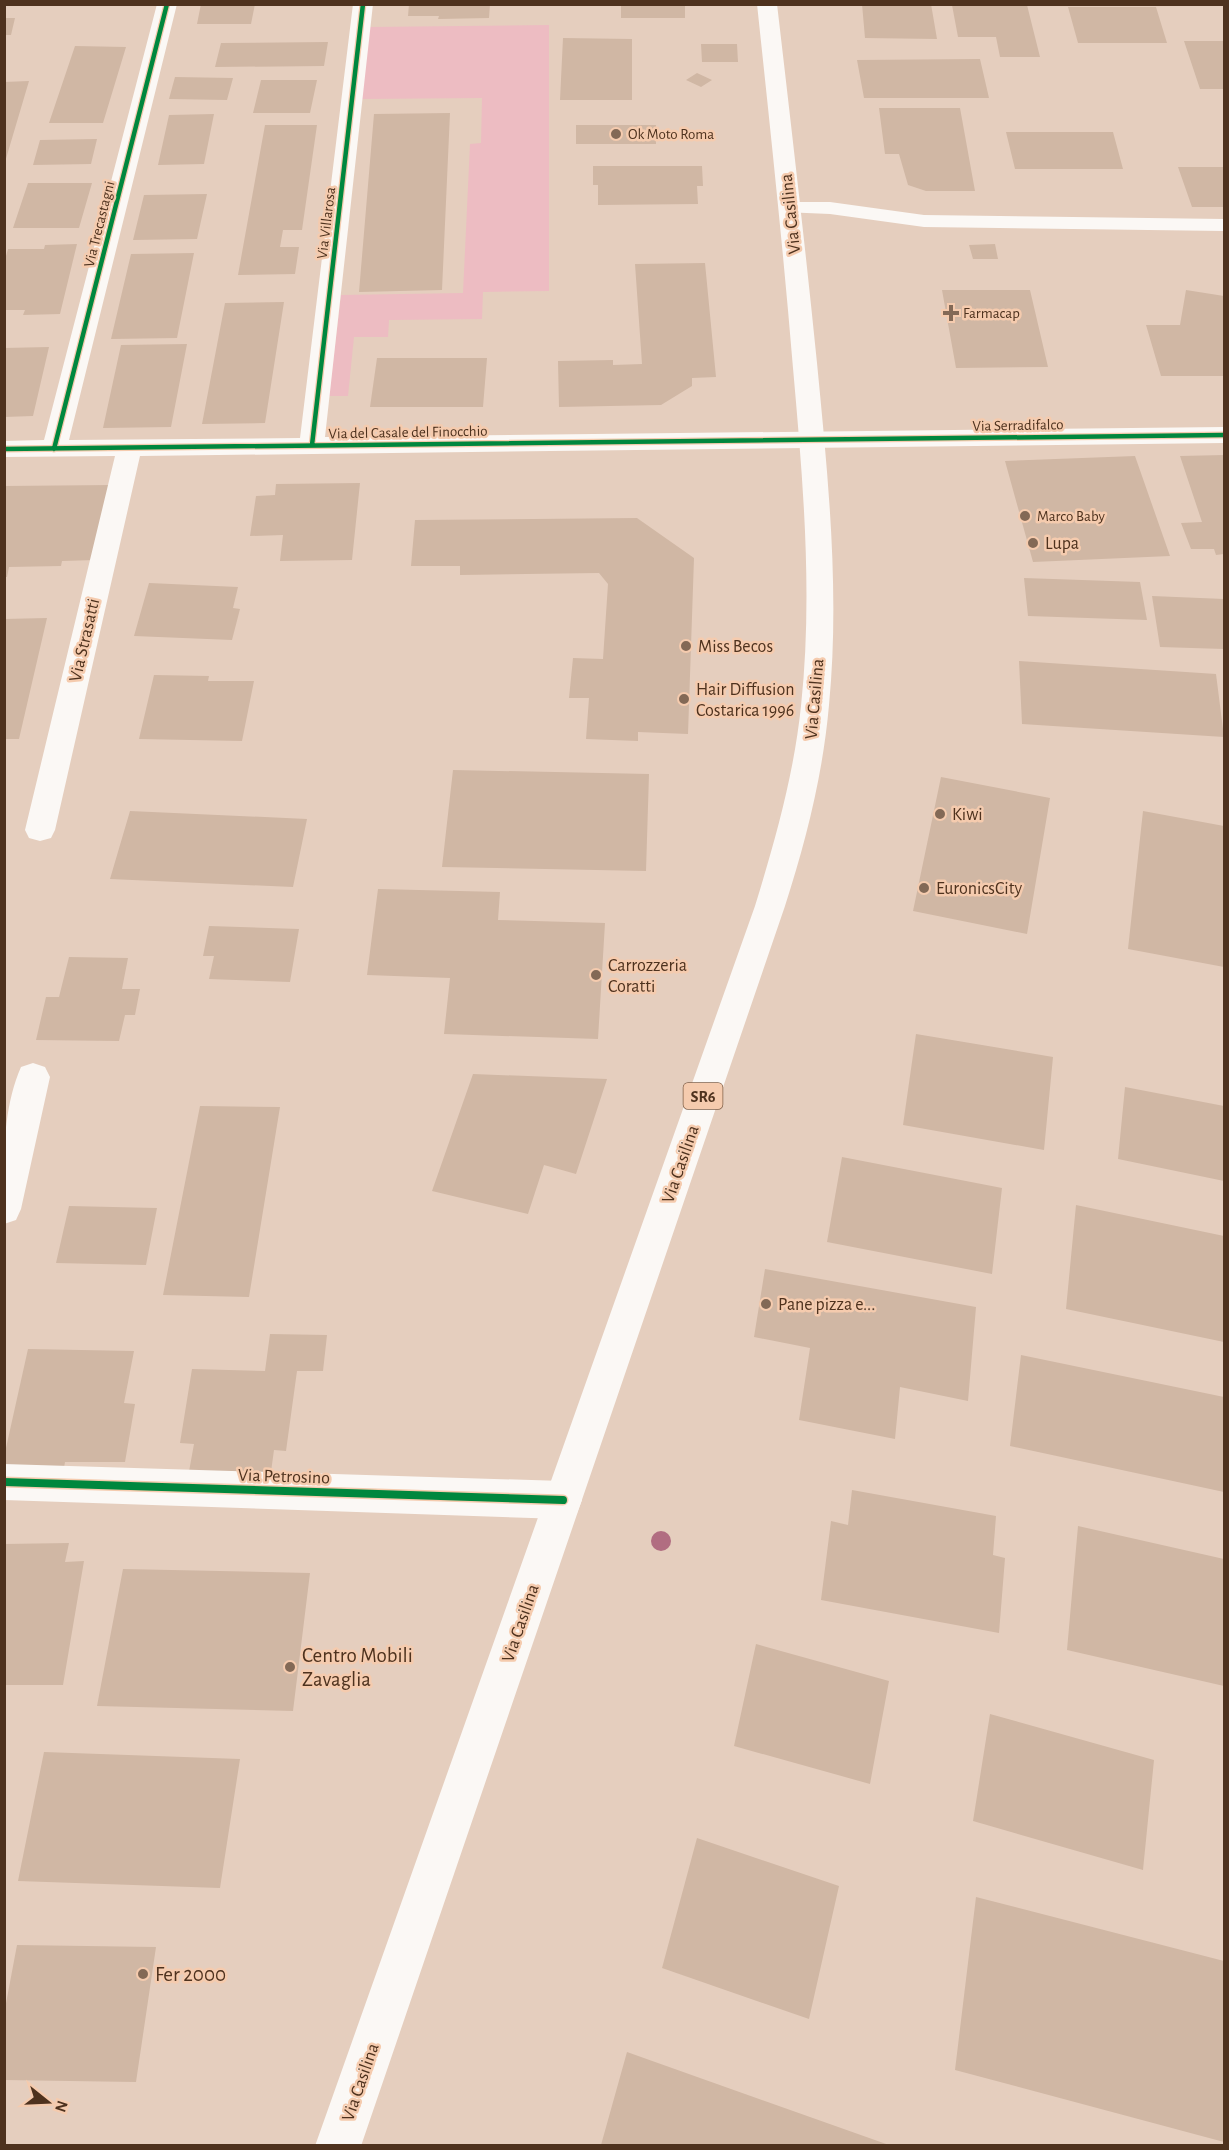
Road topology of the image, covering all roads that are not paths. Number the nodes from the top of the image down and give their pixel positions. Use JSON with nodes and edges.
{"nodes":[{"id":1,"x":167,"y":4,"type":"edge"},
{"id":2,"x":363,"y":4,"type":"edge"},
{"id":3,"x":767,"y":4,"type":"edge"},
{"id":4,"x":790,"y":208,"type":"junction"},
{"id":5,"x":1224,"y":225,"type":"edge"},
{"id":6,"x":1224,"y":435,"type":"edge"},
{"id":7,"x":812,"y":440,"type":"junction"},
{"id":8,"x":312,"y":445,"type":"junction"},
{"id":9,"x":4,"y":449,"type":"edge"},
{"id":10,"x":54,"y":449,"type":"junction"},
{"id":11,"x":129,"y":449,"type":"junction"},
{"id":12,"x":40,"y":830,"type":"dead end"},
{"id":13,"x":33,"y":1077,"type":"dead end"},
{"id":14,"x":4,"y":1209,"type":"edge"},
{"id":15,"x":4,"y":1482,"type":"edge"},
{"id":16,"x":563,"y":1500,"type":"junction"},
{"id":17,"x":338,"y":2145,"type":"edge"}],
"edges":[{"from":1,"to":10,"type":"street","name":"Via Trecastagni"},
{"from":2,"to":8,"type":"street","name":"Via Villarosa"},
{"from":3,"to":4,"type":"street","name":"Via Casilina","number":"SR6"},
{"from":4,"to":5,"type":"lane"},
{"from":4,"to":7,"type":"street","name":"Via Casilina","number":"SR6"},
{"from":6,"to":7,"type":"street","name":"Via Serradifalco"},
{"from":7,"to":8,"type":"street","name":"Via del Casale del Finocchio"},
{"from":7,"to":16,"type":"street","name":"Via Casilina","number":"SR6"},
{"from":8,"to":11,"type":"street","name":"Via del Casale del Finocchio"},
{"from":9,"to":10,"type":"street","name":"Via del Casale del Finocchio"},
{"from":10,"to":11,"type":"street","name":"Via del Casale del Finocchio"},
{"from":11,"to":12,"type":"street","name":"Via Strasatti"},
{"from":13,"to":14,"type":"street"},
{"from":15,"to":16,"type":"street","name":"Via Petrosino"},
{"from":16,"to":17,"type":"street","name":"Via Casilina","number":"SR6"}]}
